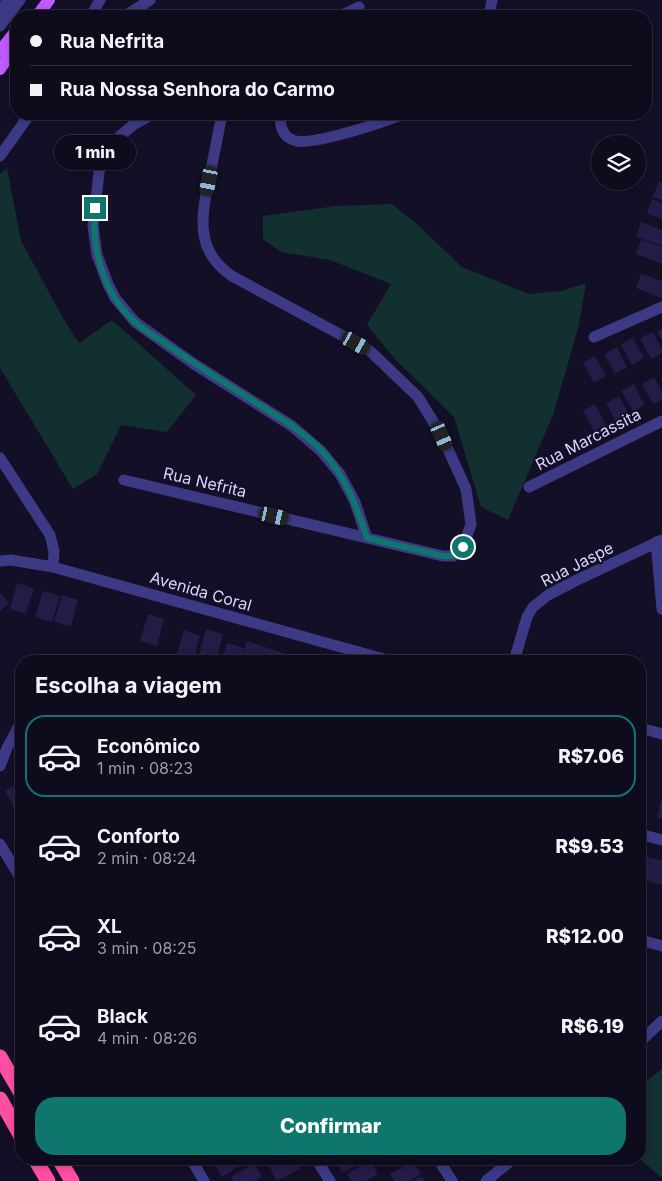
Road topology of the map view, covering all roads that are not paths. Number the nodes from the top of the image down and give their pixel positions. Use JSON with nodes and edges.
{"nodes":[{"id":1,"x":8,"y":0,"type":"edge"},
{"id":2,"x":20,"y":0,"type":"edge"},
{"id":3,"x":150,"y":0,"type":"edge"},
{"id":4,"x":0,"y":10,"type":"edge"},
{"id":5,"x":12,"y":10,"type":"edge"},
{"id":6,"x":134,"y":10,"type":"edge"},
{"id":7,"x":10,"y":13,"type":"edge"},
{"id":8,"x":0,"y":26,"type":"edge"},
{"id":9,"x":10,"y":38,"type":"edge"},
{"id":10,"x":0,"y":51,"type":"edge"},
{"id":11,"x":10,"y":55,"type":"edge"},
{"id":12,"x":0,"y":69,"type":"edge"},
{"id":13,"x":26,"y":120,"type":"edge"},
{"id":14,"x":142,"y":120,"type":"edge"},
{"id":15,"x":221,"y":120,"type":"edge"},
{"id":16,"x":280,"y":120,"type":"edge"},
{"id":17,"x":386,"y":120,"type":"edge"},
{"id":18,"x":0,"y":156,"type":"edge"},
{"id":19,"x":662,"y":307,"type":"edge"},
{"id":20,"x":594,"y":337,"type":"dead end"},
{"id":21,"x":662,"y":421,"type":"edge"},
{"id":22,"x":0,"y":458,"type":"edge"},
{"id":23,"x":124,"y":480,"type":"dead end"},
{"id":24,"x":529,"y":487,"type":"dead end"},
{"id":25,"x":367,"y":538,"type":"junction"},
{"id":26,"x":659,"y":541,"type":"edge"},
{"id":27,"x":0,"y":561,"type":"edge"},
{"id":28,"x":52,"y":567,"type":"junction"},
{"id":29,"x":662,"y":609,"type":"edge"},
{"id":30,"x":369,"y":655,"type":"edge"},
{"id":31,"x":516,"y":655,"type":"edge"},
{"id":32,"x":646,"y":730,"type":"edge"},
{"id":33,"x":15,"y":733,"type":"edge"},
{"id":34,"x":662,"y":734,"type":"edge"},
{"id":35,"x":0,"y":766,"type":"edge"},
{"id":36,"x":646,"y":836,"type":"edge"},
{"id":37,"x":662,"y":840,"type":"edge"},
{"id":38,"x":0,"y":844,"type":"edge"},
{"id":39,"x":15,"y":869,"type":"edge"},
{"id":40,"x":646,"y":942,"type":"edge"},
{"id":41,"x":662,"y":946,"type":"edge"},
{"id":42,"x":662,"y":1021,"type":"edge"},
{"id":43,"x":646,"y":1036,"type":"edge"},
{"id":44,"x":0,"y":1057,"type":"edge"},
{"id":45,"x":15,"y":1083,"type":"edge"},
{"id":46,"x":0,"y":1099,"type":"edge"},
{"id":47,"x":15,"y":1125,"type":"edge"},
{"id":48,"x":39,"y":1165,"type":"edge"},
{"id":49,"x":63,"y":1165,"type":"edge"},
{"id":50,"x":195,"y":1165,"type":"edge"},
{"id":51,"x":320,"y":1165,"type":"edge"},
{"id":52,"x":442,"y":1165,"type":"edge"},
{"id":53,"x":506,"y":1165,"type":"edge"},
{"id":54,"x":48,"y":1181,"type":"edge"},
{"id":55,"x":72,"y":1181,"type":"edge"},
{"id":56,"x":204,"y":1181,"type":"edge"},
{"id":57,"x":330,"y":1181,"type":"edge"},
{"id":58,"x":452,"y":1181,"type":"edge"},
{"id":59,"x":486,"y":1181,"type":"edge"}],
"edges":[{"from":1,"to":4,"type":"street"},
{"from":2,"to":5,"type":"street"},
{"from":3,"to":6,"type":"street"},
{"from":7,"to":8,"type":"street"},
{"from":9,"to":10,"type":"main road"},
{"from":11,"to":12,"type":"main road"},
{"from":13,"to":18,"type":"street"},
{"from":14,"to":25,"type":"street"},
{"from":15,"to":25,"type":"street","name":"Rua Nefrita"},
{"from":16,"to":17,"type":"street"},
{"from":19,"to":20,"type":"street"},
{"from":21,"to":24,"type":"street","name":"Rua Marcassita"},
{"from":22,"to":28,"type":"street"},
{"from":23,"to":25,"type":"street","name":"Rua Nefrita"},
{"from":26,"to":29,"type":"street"},
{"from":26,"to":31,"type":"street","name":"Rua Jaspe"},
{"from":27,"to":28,"type":"street","name":"Avenida Coral"},
{"from":28,"to":30,"type":"street","name":"Avenida Coral"},
{"from":32,"to":34,"type":"street"},
{"from":33,"to":35,"type":"street"},
{"from":36,"to":37,"type":"street"},
{"from":38,"to":39,"type":"street"},
{"from":40,"to":41,"type":"street"},
{"from":42,"to":43,"type":"street"},
{"from":44,"to":45,"type":"highway"},
{"from":46,"to":47,"type":"highway"},
{"from":48,"to":54,"type":"highway"},
{"from":49,"to":55,"type":"highway"},
{"from":50,"to":56,"type":"street"},
{"from":51,"to":57,"type":"street"},
{"from":52,"to":58,"type":"street"},
{"from":53,"to":59,"type":"street"}]}
